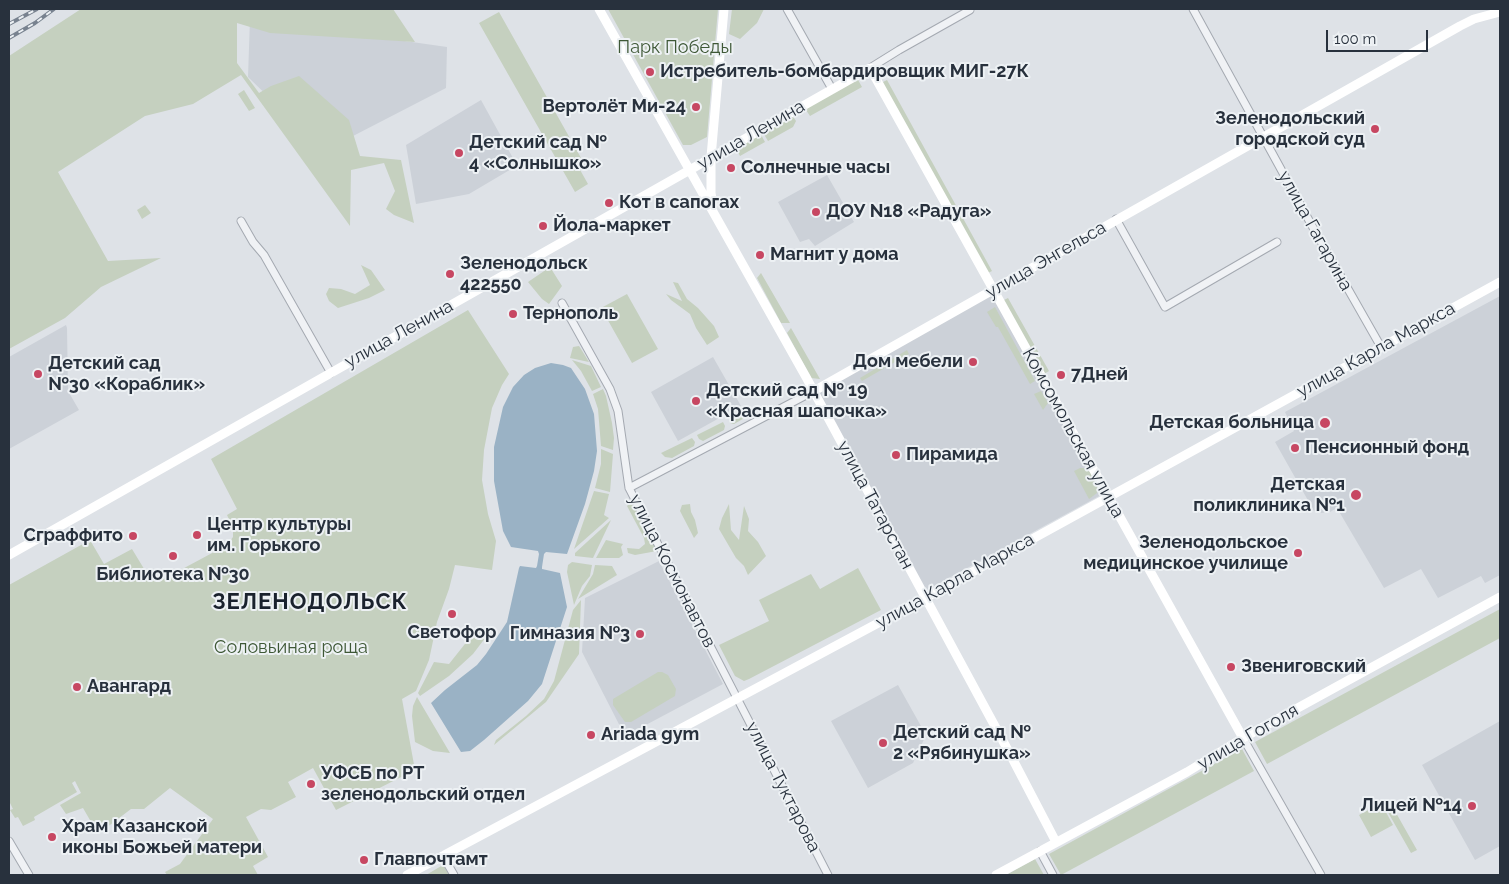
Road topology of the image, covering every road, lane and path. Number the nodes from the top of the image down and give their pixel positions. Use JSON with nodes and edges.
{"nodes":[{"id":1,"x":599,"y":9,"type":"edge"},
{"id":2,"x":724,"y":9,"type":"edge"},
{"id":3,"x":787,"y":9,"type":"edge"},
{"id":4,"x":1192,"y":9,"type":"edge"},
{"id":5,"x":970,"y":10,"type":"edge"},
{"id":6,"x":1500,"y":12,"type":"edge"},
{"id":7,"x":870,"y":68,"type":"junction"},
{"id":8,"x":832,"y":89,"type":"junction"},
{"id":9,"x":1263,"y":137,"type":"junction"},
{"id":10,"x":712,"y":157,"type":"junction"},
{"id":11,"x":691,"y":169,"type":"junction"},
{"id":12,"x":714,"y":210,"type":"junction"},
{"id":13,"x":1116,"y":219,"type":"junction"},
{"id":14,"x":241,"y":221,"type":"dead end"},
{"id":15,"x":1277,"y":242,"type":"dead end"},
{"id":16,"x":1500,"y":282,"type":"edge"},
{"id":17,"x":993,"y":291,"type":"junction"},
{"id":18,"x":562,"y":303,"type":"dead end"},
{"id":19,"x":1381,"y":347,"type":"junction"},
{"id":20,"x":331,"y":373,"type":"junction"},
{"id":21,"x":814,"y":391,"type":"junction"},
{"id":22,"x":628,"y":488,"type":"junction"},
{"id":23,"x":1109,"y":496,"type":"junction"},
{"id":24,"x":9,"y":554,"type":"edge"},
{"id":25,"x":1500,"y":597,"type":"edge"},
{"id":26,"x":925,"y":598,"type":"junction"},
{"id":27,"x":738,"y":698,"type":"junction"},
{"id":28,"x":1243,"y":738,"type":"junction"},
{"id":29,"x":9,"y":841,"type":"edge"},
{"id":30,"x":1056,"y":842,"type":"junction"},
{"id":31,"x":1040,"y":851,"type":"junction"},
{"id":32,"x":443,"y":856,"type":"junction"},
{"id":33,"x":412,"y":874,"type":"edge"},
{"id":34,"x":29,"y":875,"type":"edge"},
{"id":35,"x":454,"y":875,"type":"edge"},
{"id":36,"x":828,"y":875,"type":"edge"},
{"id":37,"x":996,"y":875,"type":"edge"},
{"id":38,"x":1053,"y":875,"type":"edge"},
{"id":39,"x":1321,"y":875,"type":"edge"}],
"edges":[{"from":1,"to":11,"type":"street","name":"улица Татарстан"},
{"from":2,"to":10,"type":"street"},
{"from":3,"to":8,"type":"street"},
{"from":4,"to":9,"type":"street","name":"улица Гагарина"},
{"from":5,"to":7,"type":"street","name":"улица Ленина"},
{"from":6,"to":9,"type":"street","name":"улица Энгельса"},
{"from":7,"to":8,"type":"street","name":"улица Ленина"},
{"from":7,"to":17,"type":"street","name":"Комсомольская улица"},
{"from":8,"to":10,"type":"street","name":"улица Ленина"},
{"from":9,"to":13,"type":"street","name":"улица Энгельса"},
{"from":9,"to":19,"type":"street","name":"улица Гагарина"},
{"from":10,"to":11,"type":"street","name":"улица Ленина"},
{"from":10,"to":12,"type":"street"},
{"from":11,"to":12,"type":"street","name":"улица Татарстан"},
{"from":11,"to":20,"type":"street","name":"улица Ленина"},
{"from":12,"to":21,"type":"street","name":"улица Татарстан"},
{"from":13,"to":15,"type":"street"},
{"from":13,"to":17,"type":"street","name":"улица Энгельса"},
{"from":14,"to":20,"type":"street"},
{"from":16,"to":19,"type":"street","name":"улица Карла Маркса"},
{"from":17,"to":21,"type":"street","name":"улица Энгельса"},
{"from":17,"to":23,"type":"street","name":"Комсомольская улица"},
{"from":18,"to":22,"type":"street","name":"улица Космонавтов"},
{"from":19,"to":23,"type":"street","name":"улица Карла Маркса"},
{"from":20,"to":24,"type":"street","name":"улица Ленина"},
{"from":21,"to":22,"type":"street","name":"улица Энгельса"},
{"from":21,"to":26,"type":"street","name":"улица Татарстан"},
{"from":22,"to":27,"type":"street","name":"улица Космонавтов"},
{"from":23,"to":26,"type":"street","name":"улица Карла Маркса"},
{"from":23,"to":28,"type":"street","name":"Комсомольская улица"},
{"from":25,"to":28,"type":"street","name":"улица Гоголя"},
{"from":26,"to":27,"type":"street","name":"улица Карла Маркса"},
{"from":26,"to":30,"type":"street","name":"улица Татарстан"},
{"from":27,"to":32,"type":"street","name":"улица Карла Маркса"},
{"from":27,"to":36,"type":"street","name":"улица Туктарова"},
{"from":28,"to":30,"type":"street","name":"улица Гоголя"},
{"from":28,"to":39,"type":"street","name":"Комсомольская улица"},
{"from":29,"to":34,"type":"street"},
{"from":30,"to":31,"type":"street","name":"улица Гоголя"},
{"from":31,"to":37,"type":"street","name":"улица Гоголя"},
{"from":31,"to":38,"type":"street"},
{"from":32,"to":33,"type":"street","name":"улица Карла Маркса"},
{"from":32,"to":35,"type":"street"}]}
